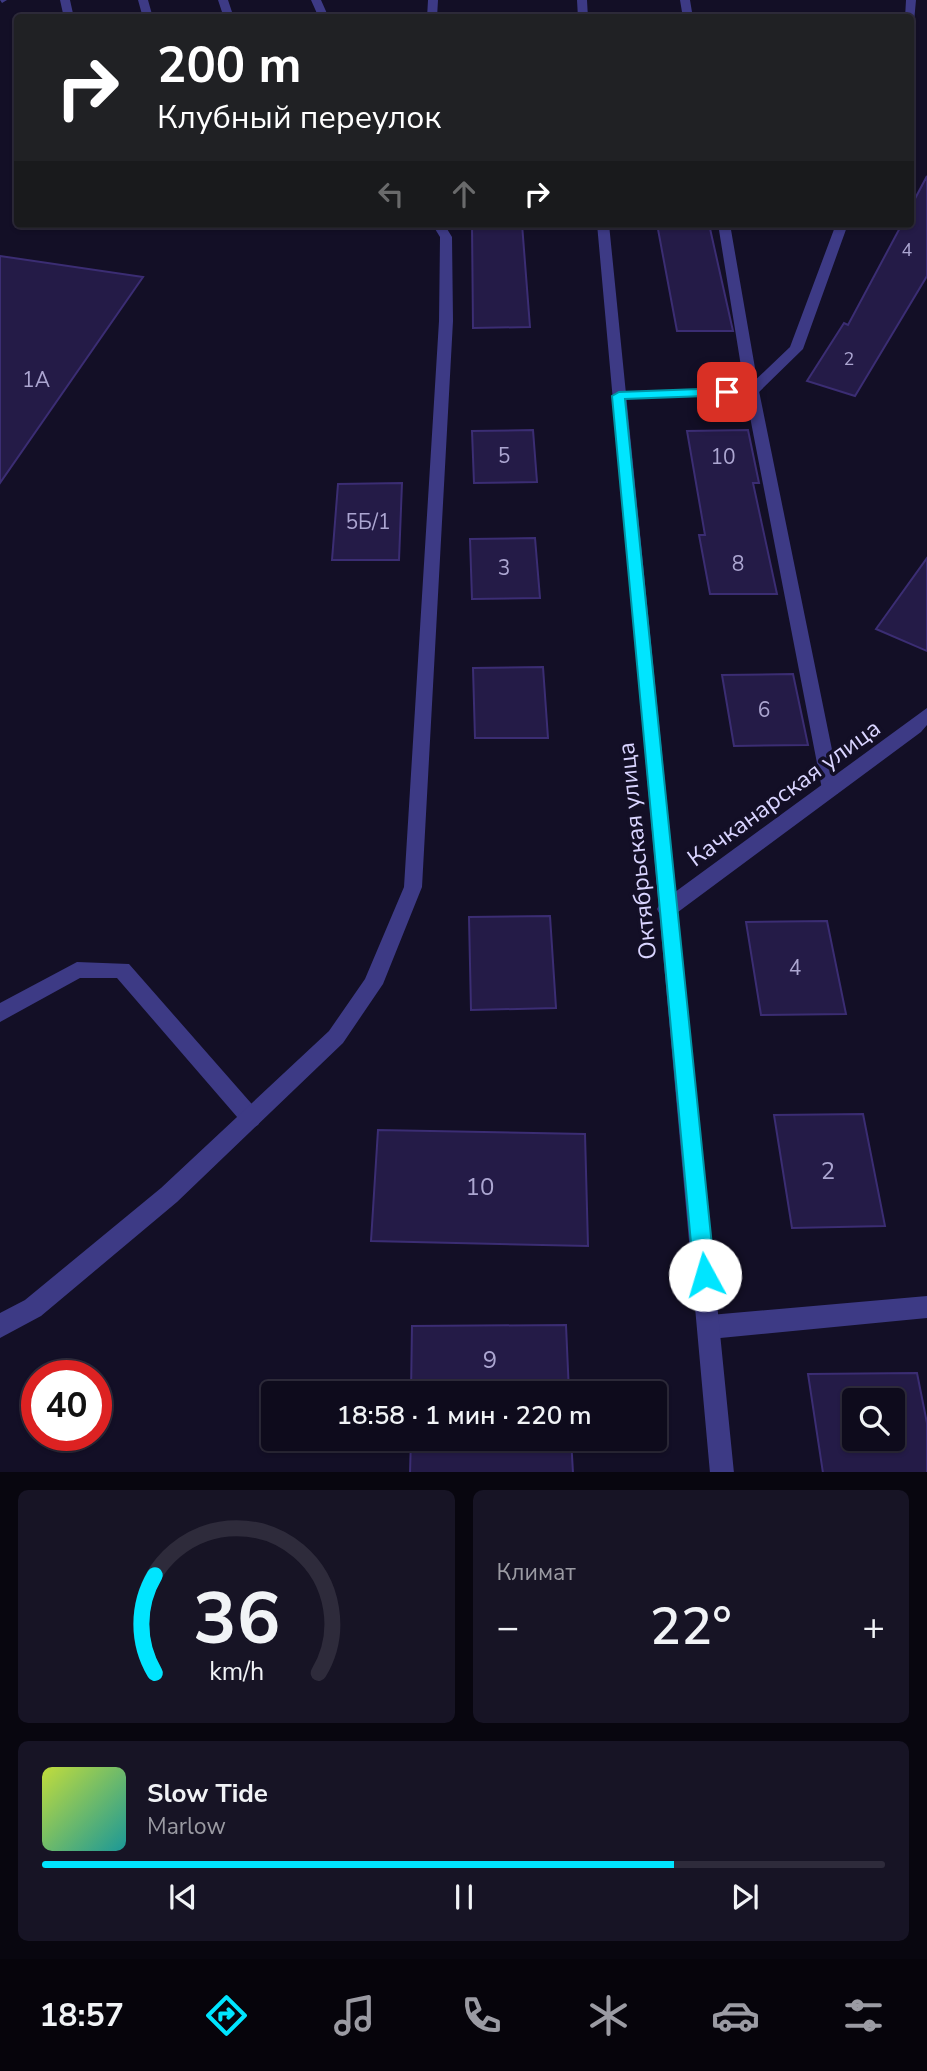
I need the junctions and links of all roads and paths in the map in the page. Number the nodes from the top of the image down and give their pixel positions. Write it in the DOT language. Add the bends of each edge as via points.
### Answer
graph roads {
  1 [pos="440,228"];
  2 [pos="603,228"];
  3 [pos="725,228"];
  4 [pos="841,228"];
  5 [pos="752,391"];
  6 [pos="619,396"];
  7 [pos="927,714"];
  8 [pos="831,789"];
  9 [pos="667,909"];
  10 [pos="0,1013"];
  11 [pos="251,1118"];
  12 [pos="927,1307"];
  13 [pos="0,1326"];
  14 [pos="710,1327"];
  15 [pos="722,1472"];
  1 -- 11 [label="street" via="446,237 446,321 413,887 373,985 343,1027"];
  2 -- 6 [label="street, Октябрьская улица"];
  3 -- 5 [label="street"];
  4 -- 5 [label="street" via="796,349"];
  5 -- 6 [label="street"];
  5 -- 8 [label="street"];
  6 -- 9 [label="street, Октябрьская улица"];
  7 -- 8 [label="street, Качканарская улица"];
  8 -- 9 [label="street, Качканарская улица"];
  9 -- 14 [label="street, Октябрьская улица"];
  10 -- 11 [label="street" via="77,970 122,970"];
  11 -- 13 [label="street" via="148,1213 33,1308"];
  12 -- 14 [label="street"];
  14 -- 15 [label="street, Октябрьская улица"];
}
